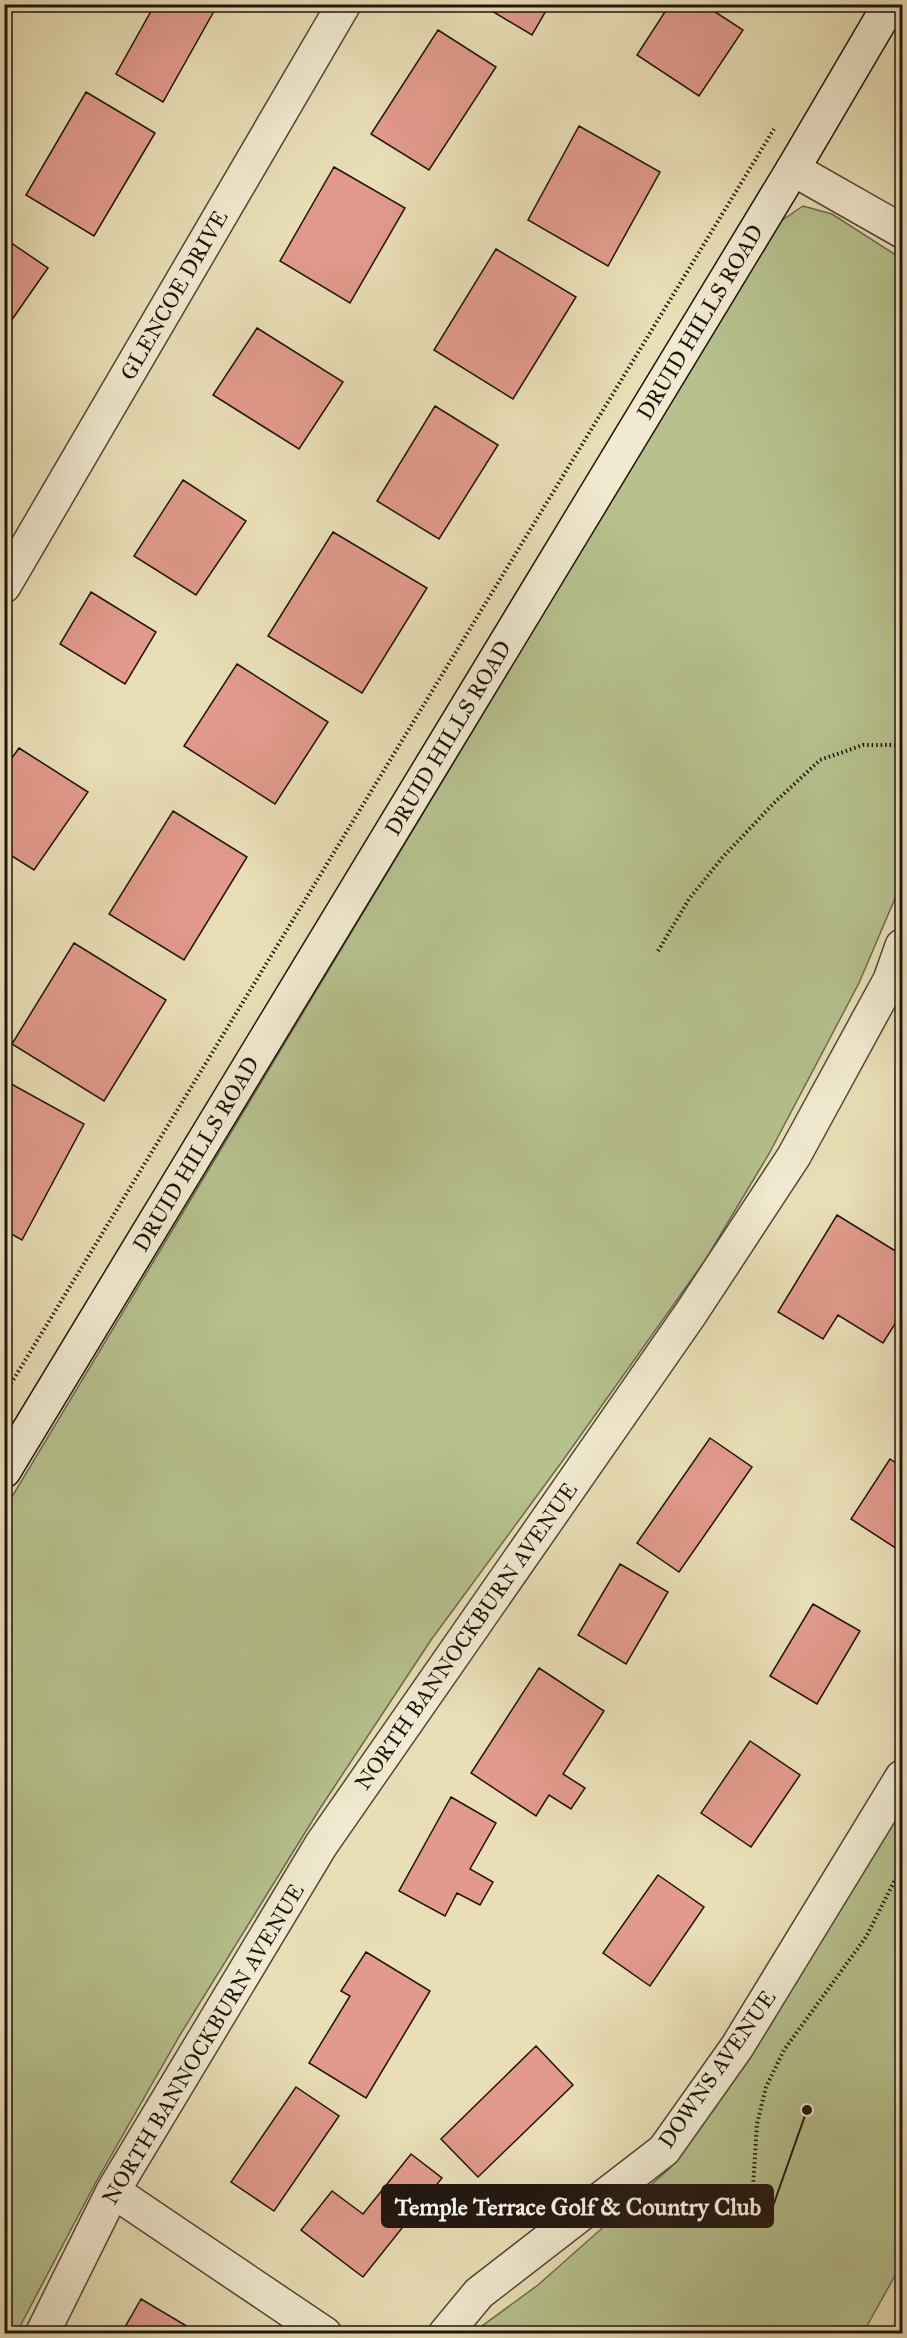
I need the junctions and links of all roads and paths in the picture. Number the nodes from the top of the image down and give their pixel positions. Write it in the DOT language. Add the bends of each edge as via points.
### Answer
graph roads {
  1 [pos="344,4"];
  2 [pos="890,4"];
  3 [pos="775,127"];
  4 [pos="793,169"];
  5 [pos="903,231"];
  6 [pos="4,586"];
  7 [pos="903,745"];
  8 [pos="903,946"];
  9 [pos="658,951"];
  10 [pos="896,988"];
  11 [pos="4,1395"];
  12 [pos="4,1471"];
  13 [pos="903,1777"];
  14 [pos="903,1866"];
  15 [pos="113,2191"];
  16 [pos="752,2204"];
  17 [pos="42,2334"];
  18 [pos="325,2334"];
  19 [pos="445,2334"];
  1 -- 6 [label="street, GLENCOE DRIVE"];
  2 -- 4 [label="street, DRUID HILLS ROAD"];
  3 -- 11 [label="path"];
  4 -- 5 [label="street"];
  4 -- 12 [label="street, DRUID HILLS ROAD"];
  7 -- 9 [label="path" via="863,745 820,760 722,858 688,899"];
  8 -- 10 [label="street, NORTH BANNOCKBURN AVENUE"];
  10 -- 15 [label="street, NORTH BANNOCKBURN AVENUE" via="794,1156 691,1312 321,1845"];
  13 -- 19 [label="street, DOWNS AVENUE" via="737,2047 664,2150 479,2293"];
  14 -- 16 [label="path" via="866,1937 784,2050 766,2087 757,2124"];
  15 -- 17 [label="street, NORTH BANNOCKBURN AVENUE"];
  15 -- 18 [label="street"];
}
